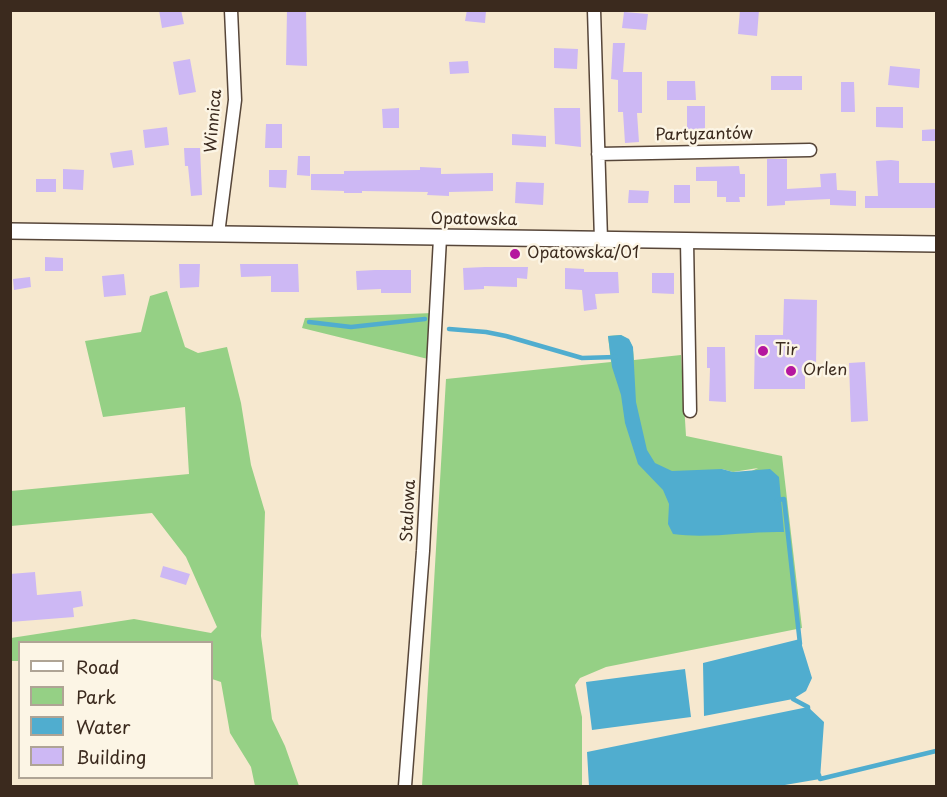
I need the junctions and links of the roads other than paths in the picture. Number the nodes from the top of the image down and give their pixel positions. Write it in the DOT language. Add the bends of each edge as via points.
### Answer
graph roads {
  1 [pos="231,10"];
  2 [pos="594,10"];
  3 [pos="810,150"];
  4 [pos="598,154"];
  5 [pos="10,231"];
  6 [pos="218,234"];
  7 [pos="440,238"];
  8 [pos="601,240"];
  9 [pos="687,241"];
  10 [pos="936,244"];
  11 [pos="690,411"];
  12 [pos="405,786"];
  1 -- 6 [label="street, Winnica" via="235,100"];
  2 -- 4 [label="street"];
  3 -- 4 [label="street, Partyzantów"];
  4 -- 8 [label="street"];
  5 -- 6 [label="street, Opatowska"];
  6 -- 7 [label="street, Opatowska"];
  7 -- 8 [label="street, Opatowska"];
  7 -- 12 [label="street, Stalowa"];
  8 -- 9 [label="street, Opatowska"];
  9 -- 10 [label="street, Opatowska"];
  9 -- 11 [label="street"];
}
